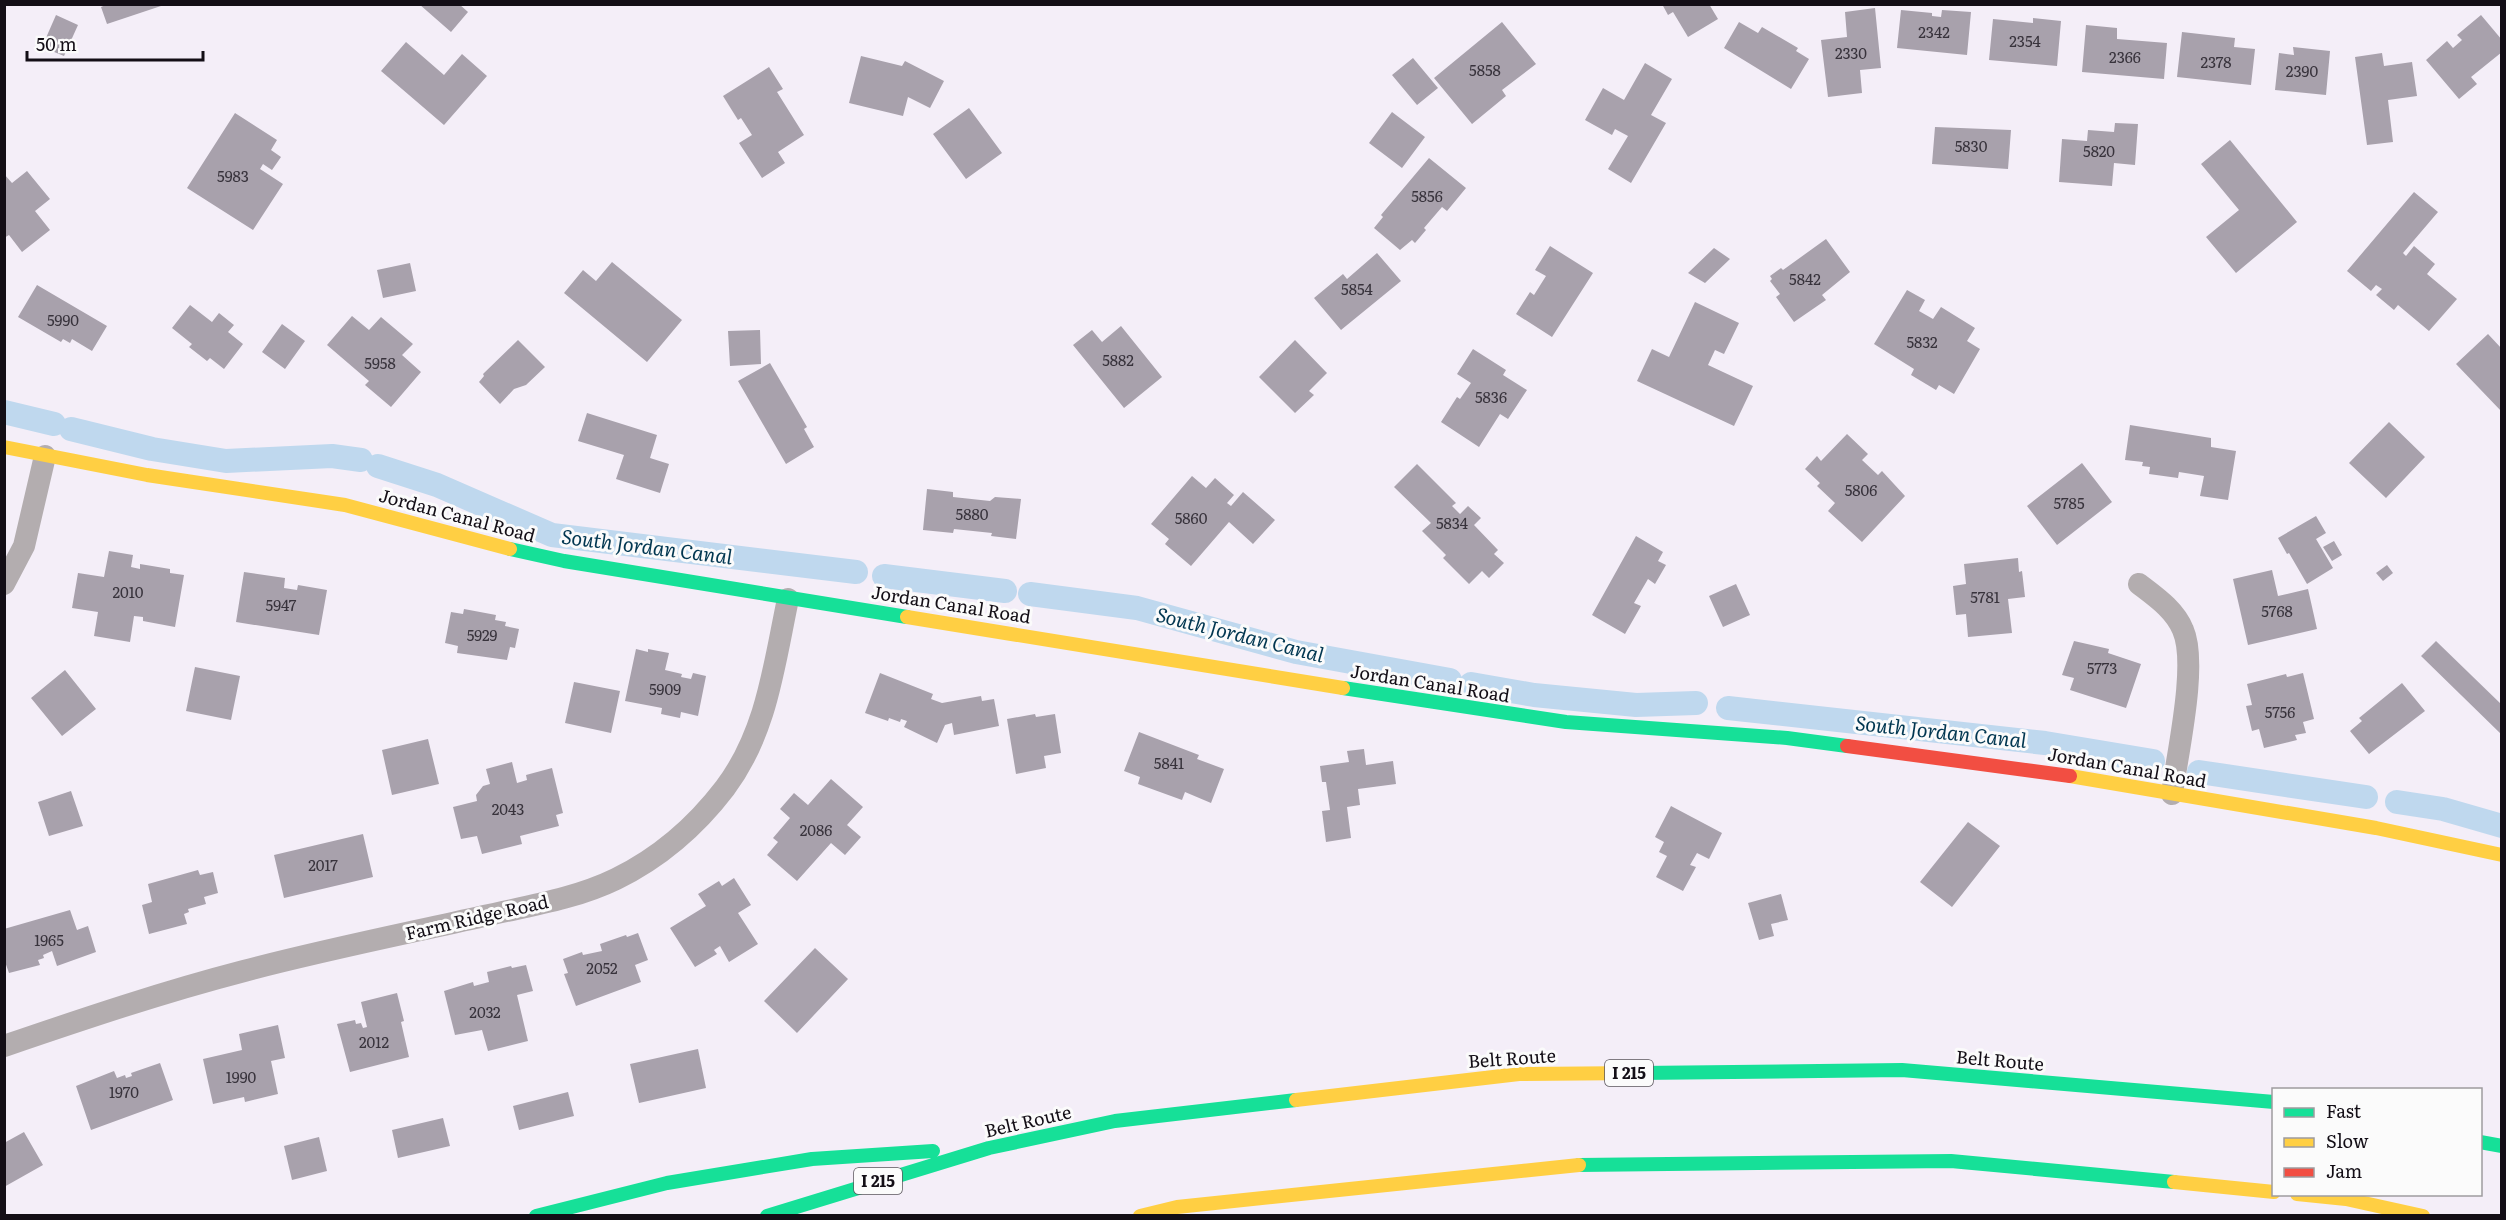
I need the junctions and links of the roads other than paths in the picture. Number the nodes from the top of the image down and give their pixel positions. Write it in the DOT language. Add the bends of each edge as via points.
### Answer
graph roads {
  1 [pos="4,447"];
  2 [pos="45,456"];
  3 [pos="4,584"];
  4 [pos="2139,584"];
  5 [pos="788,599"];
  6 [pos="2172,794"];
  7 [pos="2502,855"];
  8 [pos="4,1046"];
  9 [pos="2272,1102"];
  10 [pos="2482,1142"];
  11 [pos="2502,1146"];
  12 [pos="989,1148"];
  13 [pos="2272,1192"];
  14 [pos="2317,1196"];
  15 [pos="536,1215"];
  16 [pos="767,1215"];
  17 [pos="1140,1215"];
  18 [pos="2423,1215"];
  1 -- 2 [label="main road, Jordan Canal Road"];
  2 -- 3 [label="street" via="24,546"];
  2 -- 5 [label="main road, Jordan Canal Road" via="345,505 524,553"];
  4 -- 6 [label="street" via="2174,615 2188,648 2189,673"];
  5 -- 6 [label="main road, Jordan Canal Road" via="1511,716 1821,741"];
  5 -- 8 [label="street, Farm Ridge Road" via="769,697 743,760 725,788 678,839 616,879 557,899 244,971"];
  6 -- 7 [label="main road, Jordan Canal Road" via="2376,828"];
  9 -- 12 [label="main road, Belt Route / I 215" via="1902,1070 1519,1074 1115,1121"];
  10 -- 11 [label="main road"];
  12 -- 15 [label="main road" via="812,1159 667,1183"];
  12 -- 16 [label="main road, Belt Route / I 215"];
  13 -- 17 [label="main road" via="1951,1161 1575,1165 1177,1207"];
  14 -- 18 [label="main road"];
}
